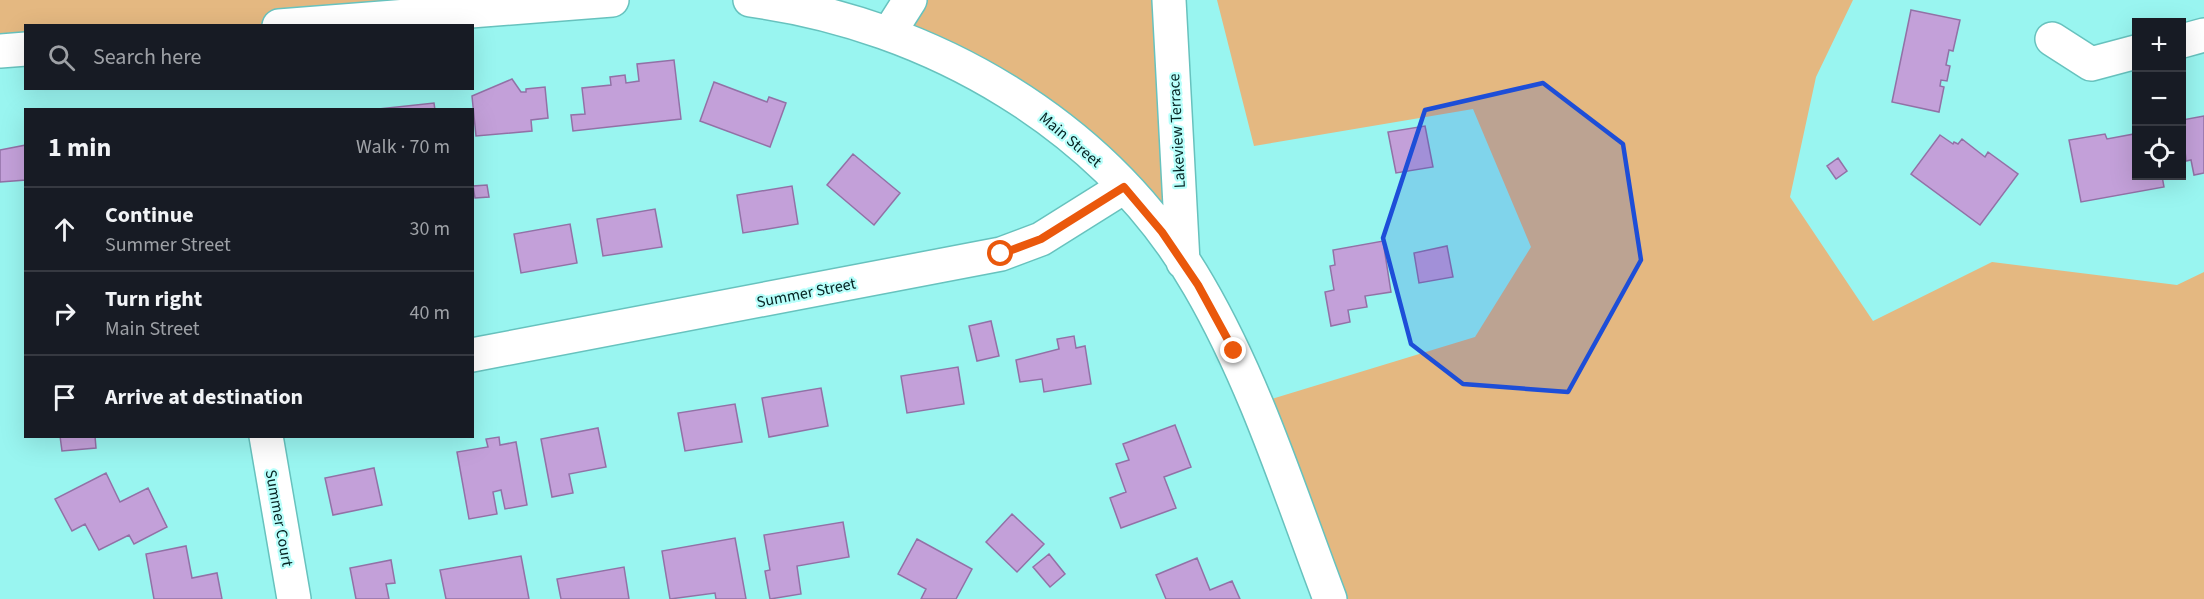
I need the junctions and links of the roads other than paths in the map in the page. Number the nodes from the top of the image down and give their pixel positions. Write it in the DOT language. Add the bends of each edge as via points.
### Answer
graph roads {
  1 [pos="612,0"];
  2 [pos="750,0"];
  3 [pos="910,0"];
  4 [pos="1169,0"];
  5 [pos="305,24"];
  6 [pos="889,33"];
  7 [pos="2204,35"];
  8 [pos="2052,39"];
  9 [pos="2186,40"];
  10 [pos="24,49"];
  11 [pos="0,51"];
  12 [pos="2132,53"];
  13 [pos="1124,187"];
  14 [pos="1183,262"];
  15 [pos="474,355"];
  16 [pos="266,438"];
  17 [pos="294,599"];
  18 [pos="1330,599"];
  1 -- 5 [label="street"];
  2 -- 6 [label="street, Main Street" via="792,6"];
  3 -- 6 [label="street"];
  4 -- 14 [label="street, Lakeview Terrace"];
  6 -- 13 [label="street, Main Street" via="933,50 999,85 1042,114"];
  7 -- 9 [label="street"];
  8 -- 12 [label="street" via="2091,64"];
  10 -- 11 [label="street"];
  13 -- 14 [label="street, Main Street"];
  13 -- 15 [label="street, Summer Street" via="1041,239 1001,254"];
  14 -- 18 [label="street, Main Street" via="1234,351"];
  16 -- 17 [label="street, Summer Court"];
}
